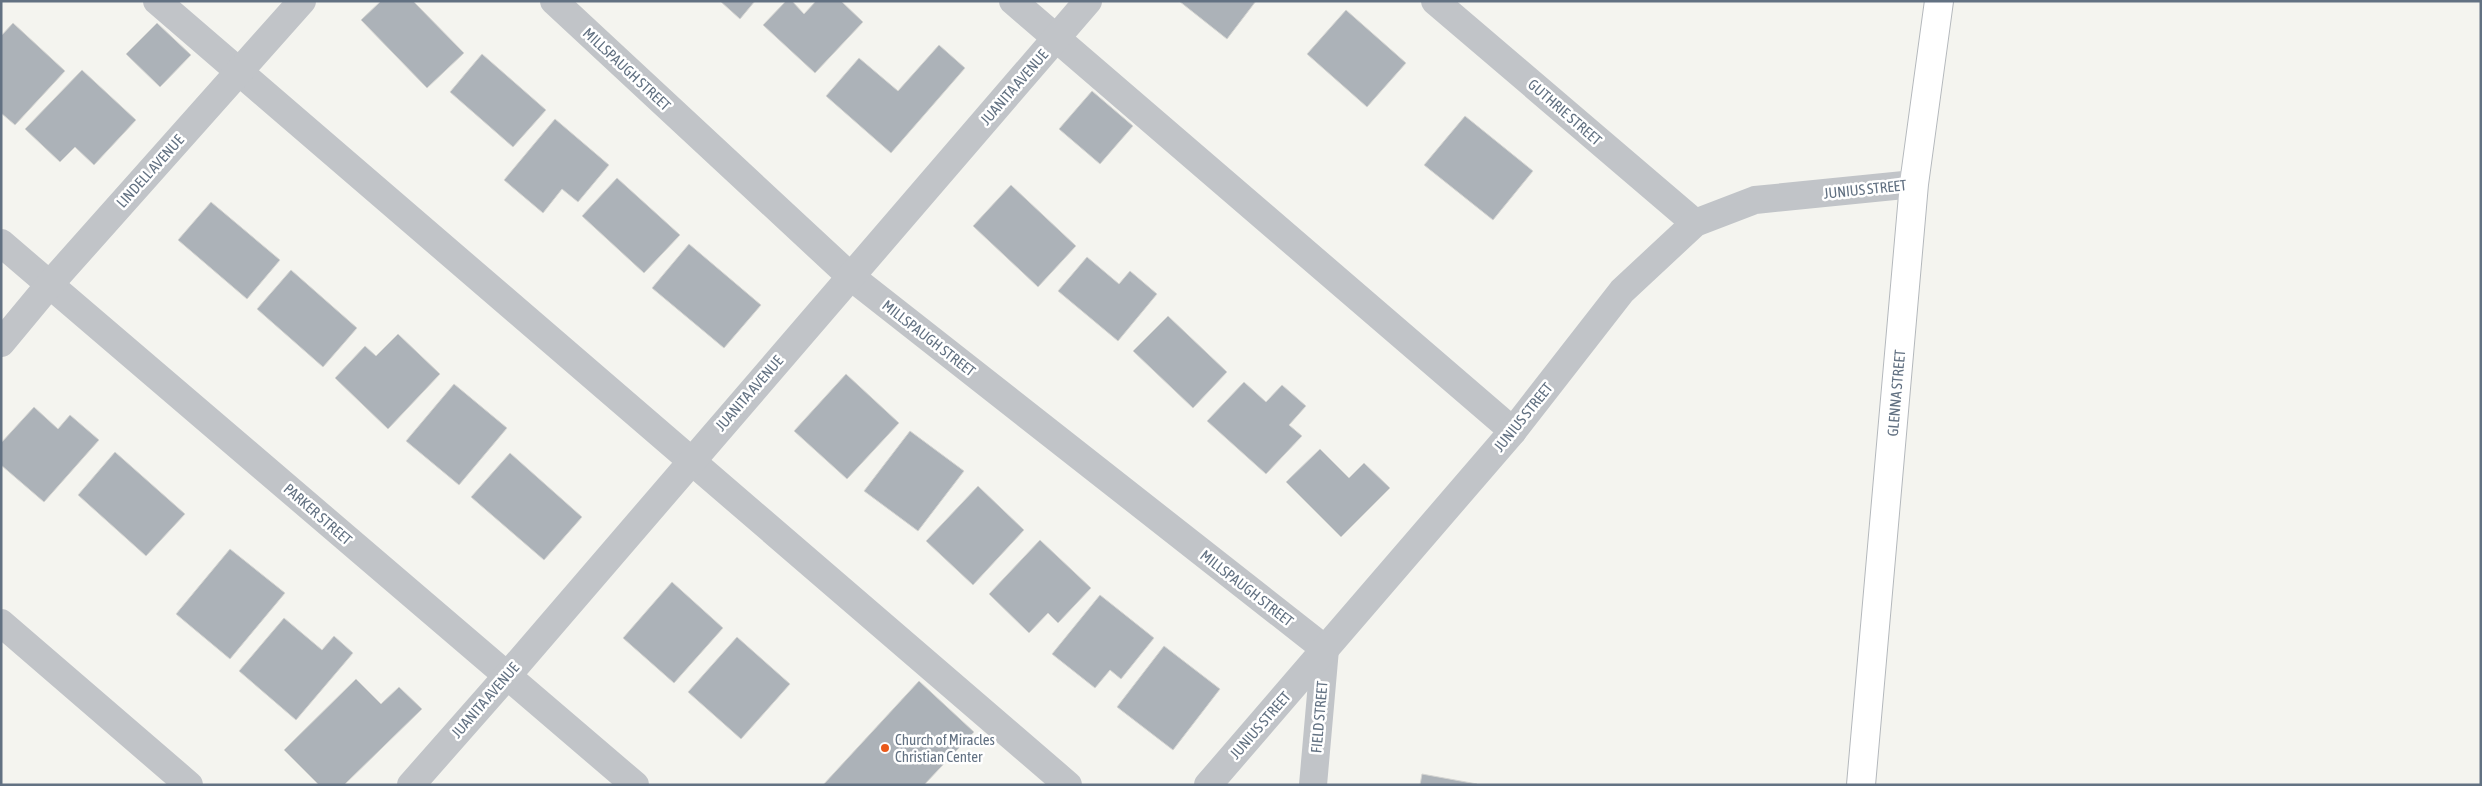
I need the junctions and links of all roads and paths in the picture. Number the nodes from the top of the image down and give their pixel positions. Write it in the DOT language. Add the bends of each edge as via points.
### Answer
graph roads {
  1 [pos="156,1"];
  2 [pos="302,1"];
  3 [pos="554,1"];
  4 [pos="1013,1"];
  5 [pos="1088,1"];
  6 [pos="1436,1"];
  7 [pos="1939,1"];
  8 [pos="1056,38"];
  9 [pos="239,72"];
  10 [pos="1914,184"];
  11 [pos="1695,223"];
  12 [pos="1,243"];
  13 [pos="850,276"];
  14 [pos="50,284"];
  15 [pos="1,342"];
  16 [pos="1513,432"];
  17 [pos="692,460"];
  18 [pos="1,623"];
  19 [pos="1325,649"];
  20 [pos="507,676"];
  21 [pos="189,785"];
  22 [pos="411,785"];
  23 [pos="635,785"];
  24 [pos="1068,785"];
  25 [pos="1208,785"];
  26 [pos="1313,785"];
  27 [pos="1861,785"];
  1 -- 9 [label="street"];
  2 -- 9 [label="street, LINDELL AVENUE"];
  3 -- 13 [label="street, MILLSPAUGH STREET"];
  4 -- 8 [label="street"];
  5 -- 8 [label="street, JUANITA AVENUE"];
  6 -- 11 [label="street, GUTHRIE STREET"];
  7 -- 10 [label="main road, GLENNA STREET"];
  8 -- 13 [label="street, JUANITA AVENUE"];
  8 -- 16 [label="street"];
  9 -- 14 [label="street, LINDELL AVENUE"];
  9 -- 17 [label="street"];
  10 -- 11 [label="street, JUNIUS STREET" via="1755,200"];
  10 -- 27 [label="main road, GLENNA STREET"];
  11 -- 16 [label="street, JUNIUS STREET" via="1622,291"];
  12 -- 14 [label="street, PARKER STREET"];
  13 -- 17 [label="street, JUANITA AVENUE"];
  13 -- 19 [label="street, MILLSPAUGH STREET"];
  14 -- 15 [label="street, LINDELL AVENUE"];
  14 -- 20 [label="street, PARKER STREET"];
  16 -- 19 [label="street, JUNIUS STREET"];
  17 -- 20 [label="street, JUANITA AVENUE"];
  17 -- 24 [label="street"];
  18 -- 21 [label="street"];
  19 -- 25 [label="street, JUNIUS STREET"];
  19 -- 26 [label="street, FIELD STREET"];
  20 -- 22 [label="street, JUANITA AVENUE"];
  20 -- 23 [label="street, PARKER STREET"];
}
